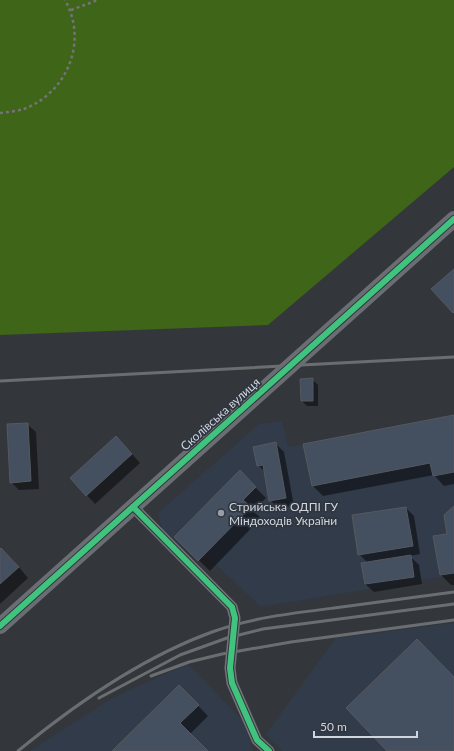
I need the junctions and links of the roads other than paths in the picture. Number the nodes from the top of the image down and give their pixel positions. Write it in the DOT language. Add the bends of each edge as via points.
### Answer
graph roads {
  1 [pos="454,219"];
  2 [pos="133,507"];
  3 [pos="0,626"];
  4 [pos="269,751"];
  1 -- 2 [label="street, Сколівська вулиця"];
  2 -- 3 [label="street, Сколівська вулиця"];
  2 -- 4 [label="street" via="232,607 235,618 230,668 232,683 258,740"];
}
